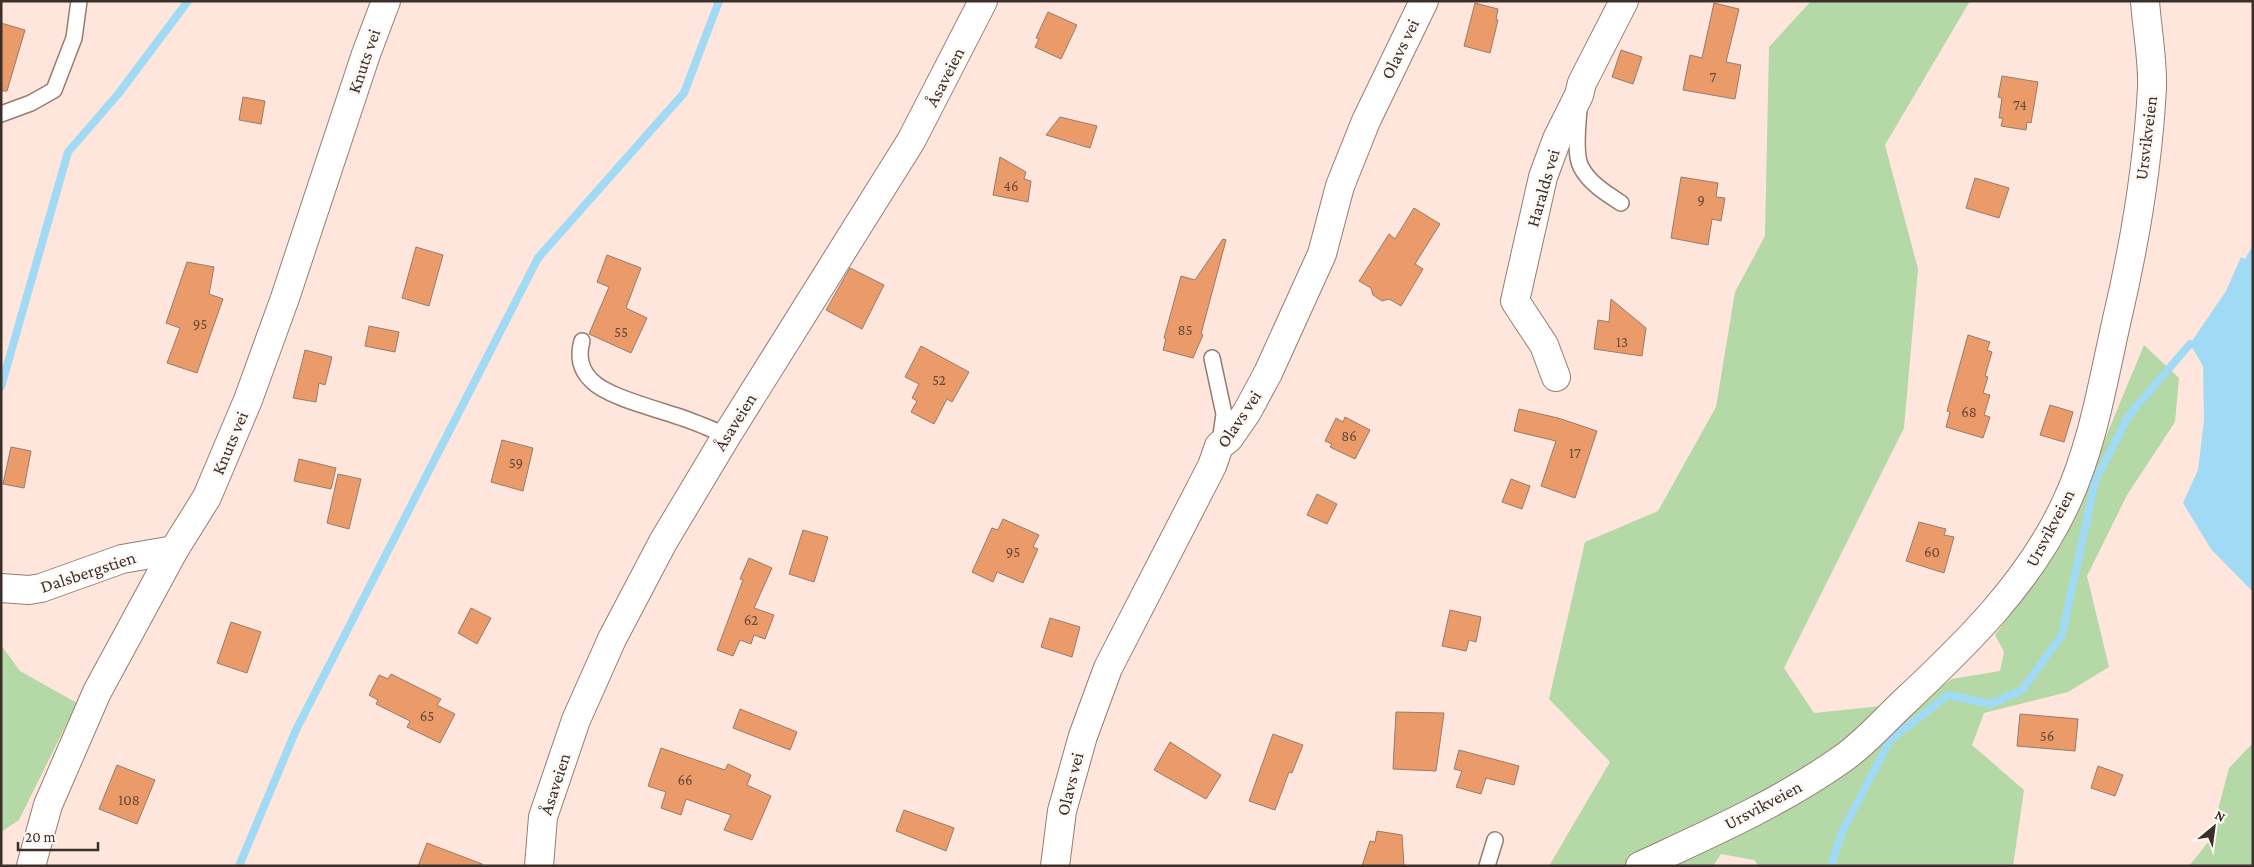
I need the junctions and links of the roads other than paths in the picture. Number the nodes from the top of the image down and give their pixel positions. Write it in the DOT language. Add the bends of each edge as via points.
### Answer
graph roads {
  1 [pos="79,1"];
  2 [pos="386,1"];
  3 [pos="983,1"];
  4 [pos="1424,1"];
  5 [pos="1624,1"];
  6 [pos="2145,1"];
  7 [pos="1579,95"];
  8 [pos="1,114"];
  9 [pos="1621,203"];
  10 [pos="582,341"];
  11 [pos="1212,358"];
  12 [pos="1556,378"];
  13 [pos="727,435"];
  14 [pos="1219,446"];
  15 [pos="174,550"];
  16 [pos="1,588"];
  17 [pos="1495,840"];
  18 [pos="1678,857"];
  19 [pos="31,866"];
  20 [pos="539,866"];
  21 [pos="1055,866"];
  22 [pos="1487,866"];
  23 [pos="1640,866"];
  1 -- 8 [label="lane" via="74,38 54,90"];
  2 -- 15 [label="street, Knuts vei" via="248,400 208,497"];
  3 -- 13 [label="street, Åsaveien" via="911,141"];
  4 -- 14 [label="street, Olavs vei" via="1366,121 1340,186 1322,254 1268,373 1247,412 1229,438"];
  5 -- 7 [label="street, Haralds vei"];
  6 -- 18 [label="street, Ursvikveien" via="2152,85 2147,146 2127,277 2087,447 2067,502 2044,545 2003,603 1843,758"];
  7 -- 9 [label="lane" via="1577,139 1581,166 1600,189"];
  7 -- 12 [label="street, Haralds vei" via="1543,177 1515,302 1544,345"];
  10 -- 13 [label="lane" via="580,360 597,386"];
  11 -- 14 [label="lane" via="1224,414"];
  13 -- 20 [label="street, Åsaveien" via="662,542 612,639 576,720 543,817"];
  14 -- 21 [label="street, Olavs vei" via="1212,466 1108,668 1083,736 1062,811"];
  15 -- 16 [label="street, Dalsbergstien" via="122,559 41,588"];
  15 -- 19 [label="street, Knuts vei" via="97,692 48,805"];
  17 -- 22 [label="lane"];
  18 -- 23 [label="street, Ursvikveien"];
}
